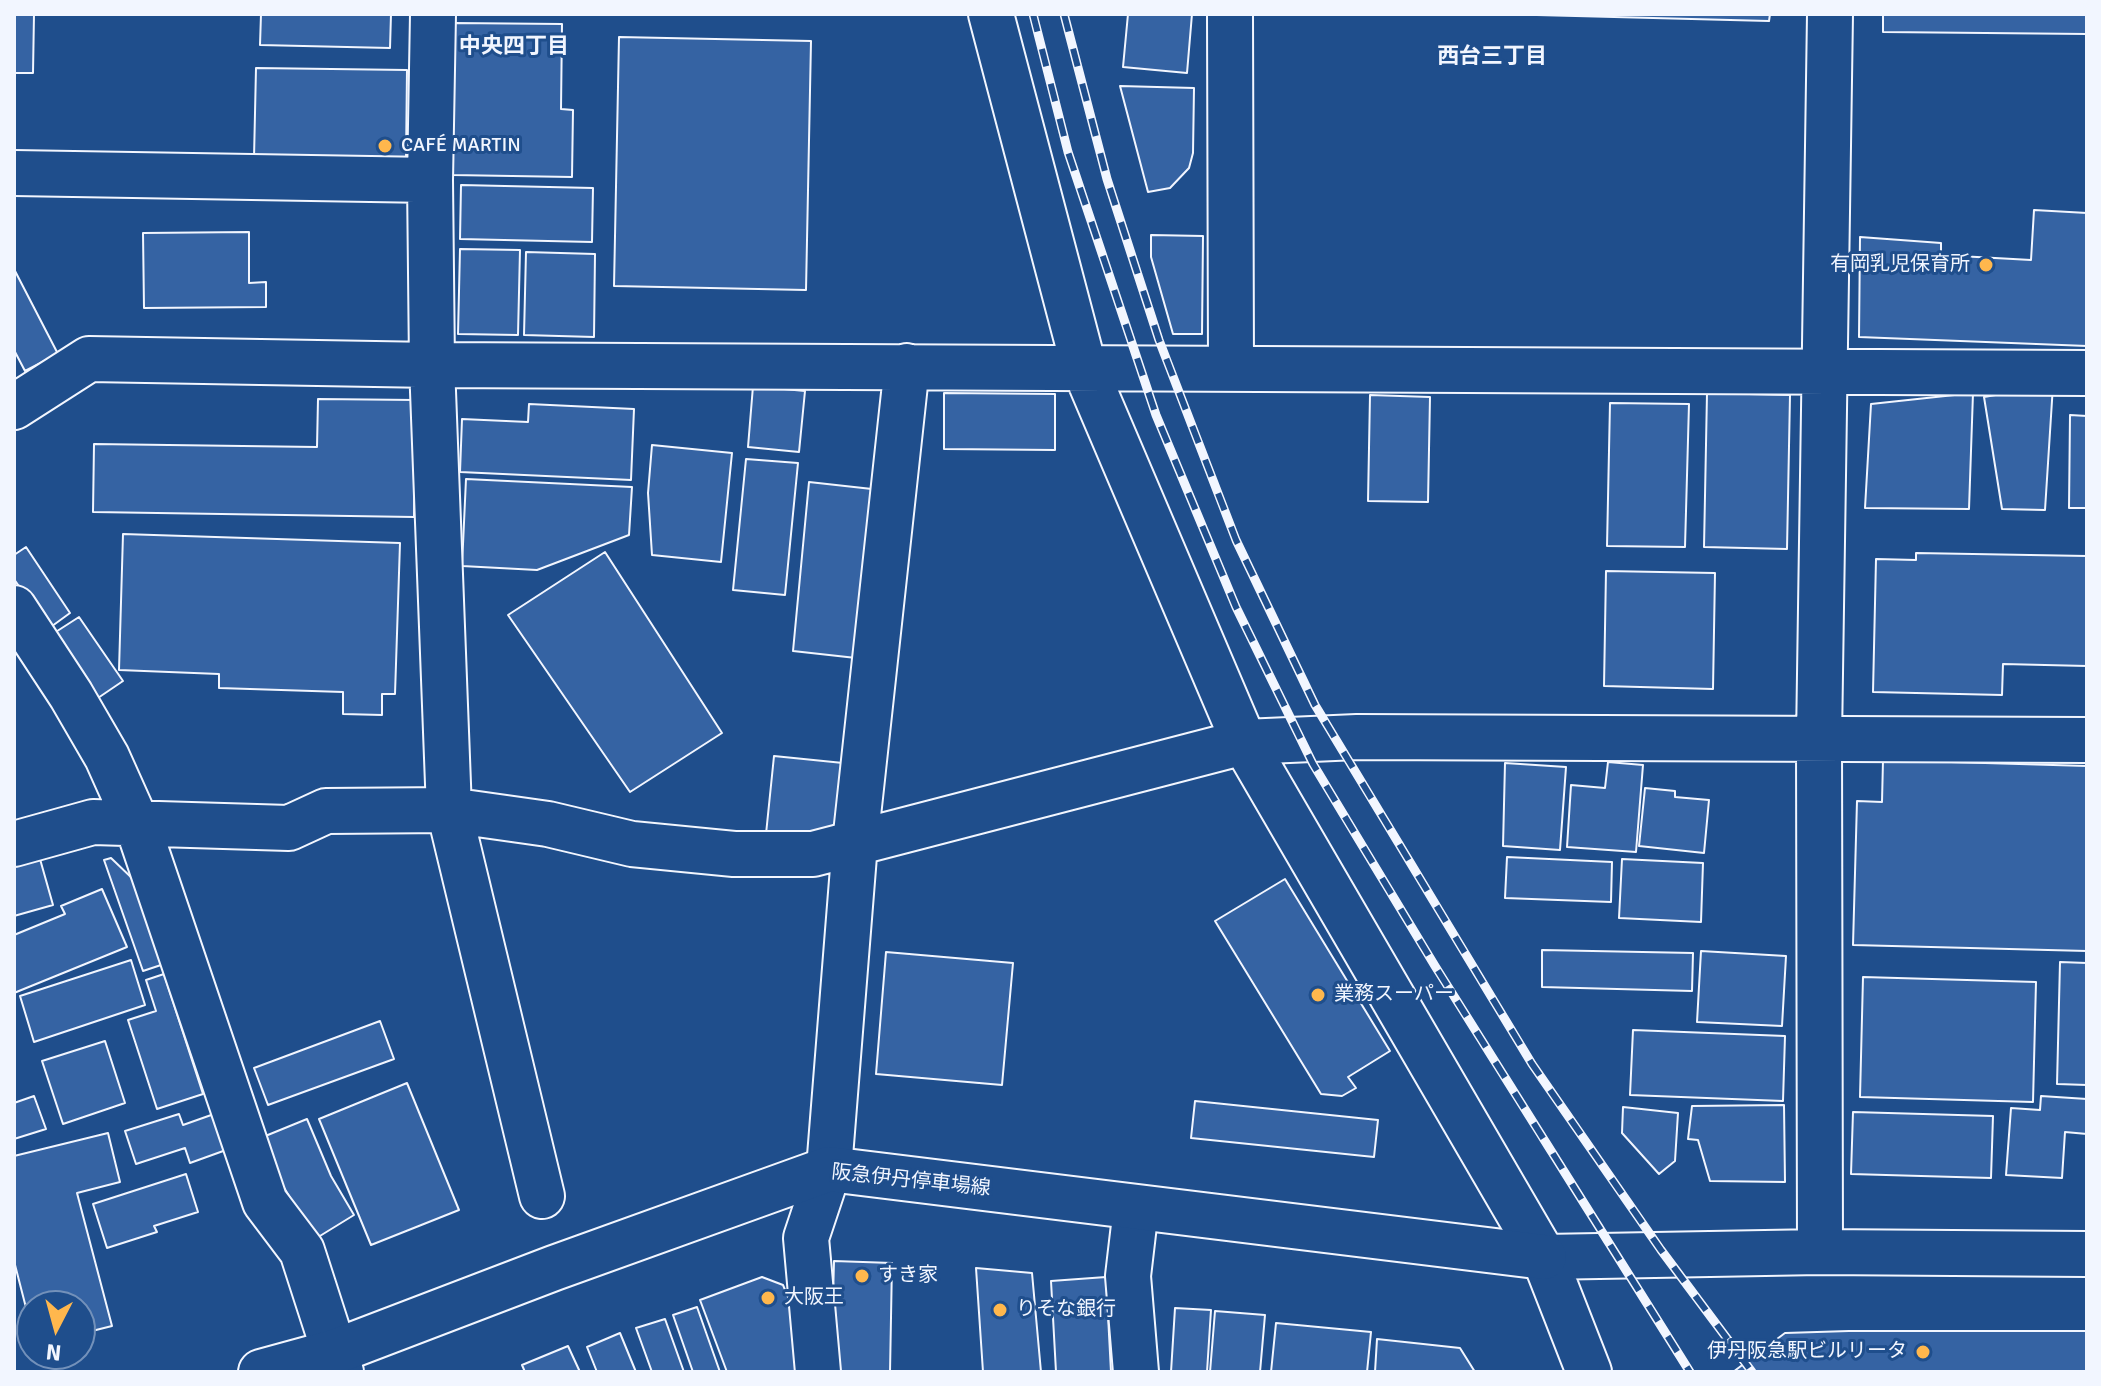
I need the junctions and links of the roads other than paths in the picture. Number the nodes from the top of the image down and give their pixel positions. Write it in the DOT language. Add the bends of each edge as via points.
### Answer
graph roads {
  1 [pos="433,14"];
  2 [pos="991,14"];
  3 [pos="1230,14"];
  4 [pos="1830,14"];
  5 [pos="14,173"];
  6 [pos="430,180"];
  7 [pos="432,365"];
  8 [pos="907,366"];
  9 [pos="1084,367"];
  10 [pos="1231,368"];
  11 [pos="1826,371"];
  12 [pos="2087,373"];
  13 [pos="17,399"];
  14 [pos="14,608"];
  15 [pos="1819,739"];
  16 [pos="2087,740"];
  17 [pos="1244,742"];
  18 [pos="449,810"];
  19 [pos="137,824"];
  20 [pos="855,843"];
  21 [pos="14,844"];
  22 [pos="829,1169"];
  23 [pos="542,1196"];
  24 [pos="1136,1208"];
  25 [pos="1820,1252"];
  26 [pos="2087,1254"];
  27 [pos="1544,1257"];
  28 [pos="338,1362"];
  29 [pos="261,1372"];
  30 [pos="818,1372"];
  31 [pos="1136,1372"];
  32 [pos="1589,1372"];
  1 -- 6 [label="street"];
  2 -- 9 [label="street"];
  3 -- 10 [label="street"];
  4 -- 11 [label="street"];
  5 -- 6 [label="street"];
  6 -- 7 [label="street"];
  7 -- 8 [label="street"];
  7 -- 13 [label="street" via="89,359"];
  7 -- 18 [label="street"];
  8 -- 9 [label="street"];
  8 -- 20 [label="street"];
  9 -- 10 [label="street"];
  9 -- 17 [label="street"];
  10 -- 11 [label="street"];
  11 -- 12 [label="street"];
  11 -- 15 [label="street"];
  14 -- 19 [label="street" via="107,757"];
  15 -- 16 [label="street"];
  15 -- 17 [label="street" via="1357,737"];
  15 -- 25 [label="street"];
  17 -- 20 [label="street"];
  17 -- 27 [label="street"];
  18 -- 19 [label="street" via="326,811 289,828"];
  18 -- 20 [label="street" via="548,824 632,844 734,854 813,854"];
  18 -- 23 [label="street"];
  19 -- 21 [label="street" via="93,822"];
  19 -- 28 [label="street" via="265,1202 302,1251"];
  20 -- 22 [label="street"];
  22 -- 24 [label="street, 阪急伊丹停車場線"];
  22 -- 28 [label="street, 阪急伊丹停車場線" via="554,1268"];
  22 -- 30 [label="street" via="806,1238"];
  24 -- 27 [label="street, 阪急伊丹停車場線"];
  24 -- 31 [label="street" via="1128,1276"];
  25 -- 26 [label="street, 阪急伊丹停車場線"];
  25 -- 27 [label="street, 阪急伊丹停車場線"];
  27 -- 32 [label="street"];
  28 -- 29 [label="street, 阪急伊丹停車場線"];
}
